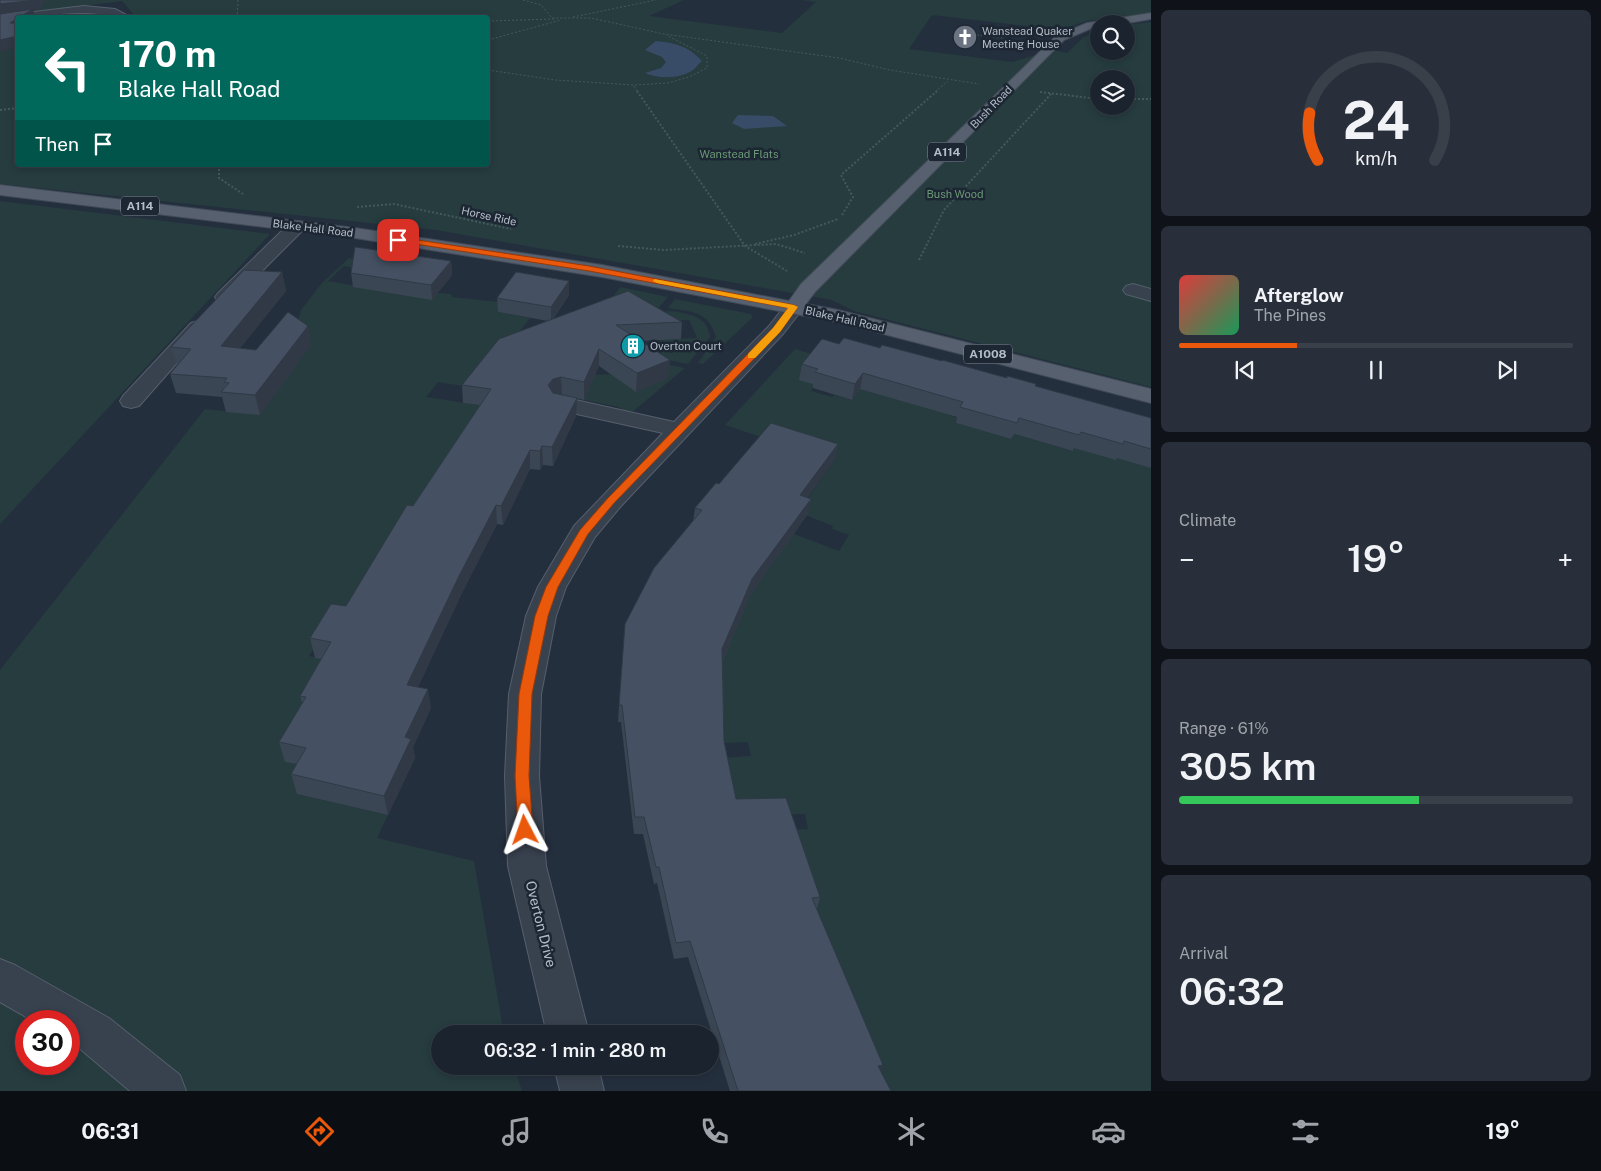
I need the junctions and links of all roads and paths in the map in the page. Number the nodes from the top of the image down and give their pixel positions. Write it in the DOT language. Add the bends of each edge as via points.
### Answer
graph roads {
  1 [pos="238,0"];
  2 [pos="523,0"];
  3 [pos="656,0"];
  4 [pos="37,15"];
  5 [pos="121,15"];
  6 [pos="237,15"];
  7 [pos="1151,16"];
  8 [pos="15,17"];
  9 [pos="0,19"];
  10 [pos="564,19"];
  11 [pos="490,21"];
  12 [pos="664,34"];
  13 [pos="977,35"];
  14 [pos="490,39"];
  15 [pos="1012,39"];
  16 [pos="490,70"];
  17 [pos="948,80"];
  18 [pos="634,85"];
  19 [pos="985,85"];
  20 [pos="1034,91"];
  21 [pos="1050,94"];
  22 [pos="1090,98"];
  23 [pos="1135,99"];
  24 [pos="1151,99"];
  25 [pos="15,108"];
  26 [pos="0,110"];
  27 [pos="219,167"];
  28 [pos="0,190"];
  29 [pos="250,198"];
  30 [pos="348,207"];
  31 [pos="297,226"];
  32 [pos="510,229"];
  33 [pos="776,244"];
  34 [pos="616,246"];
  35 [pos="745,246"];
  36 [pos="919,260"];
  37 [pos="808,288"];
  38 [pos="794,307"];
  39 [pos="1151,396"];
  40 [pos="131,401"];
  41 [pos="562,404"];
  42 [pos="679,430"];
  43 [pos="0,979"];
  44 [pos="566,1025"];
  45 [pos="578,1075"];
  46 [pos="164,1091"];
  47 [pos="582,1091"];
  1 -- 6 [label="path"];
  2 -- 10 [label="path" via="540,5 552,18"];
  3 -- 10 [label="path"];
  4 -- 5 [label="street" via="93,9"];
  7 -- 37 [label="main road, Bush Road / A114" via="1087,26 1060,38"];
  8 -- 9 [label="street"];
  10 -- 11 [label="path"];
  10 -- 12 [label="path" via="591,18"];
  10 -- 14 [label="path"];
  12 -- 17 [label="path" via="838,58"];
  12 -- 18 [label="path" via="702,52 707,56 707,68 668,83"];
  13 -- 15 [label="path"];
  16 -- 18 [label="path" via="555,80"];
  17 -- 19 [label="path"];
  17 -- 35 [label="path" via="841,175 853,198 838,219 794,235"];
  18 -- 35 [label="path"];
  20 -- 21 [label="path"];
  21 -- 22 [label="path"];
  21 -- 36 [label="path" via="944,210"];
  23 -- 24 [label="path"];
  25 -- 26 [label="path"];
  27 -- 29 [label="path" via="219,178"];
  28 -- 31 [label="main road, Blake Hall Road / A114"];
  30 -- 32 [label="path, Horse Ride" via="394,204"];
  31 -- 38 [label="main road, Blake Hall Road / A114" via="589,268"];
  31 -- 40 [label="street" via="261,259"];
  33 -- 35 [label="path"];
  34 -- 35 [label="path" via="664,250"];
  35 -- 37 [label="path" via="796,276"];
  37 -- 38 [label="main road, Bush Road / A114"];
  38 -- 39 [label="main road, Blake Hall Road / A1008"];
  38 -- 42 [label="street, Overton Drive" via="776,330"];
  41 -- 42 [label="street"];
  42 -- 44 [label="street, Overton Drive" via="584,532 552,587 541,616 525,694 522,776 527,866"];
  43 -- 46 [label="street" via="94,1033"];
  45 -- 47 [label="street"];
}
